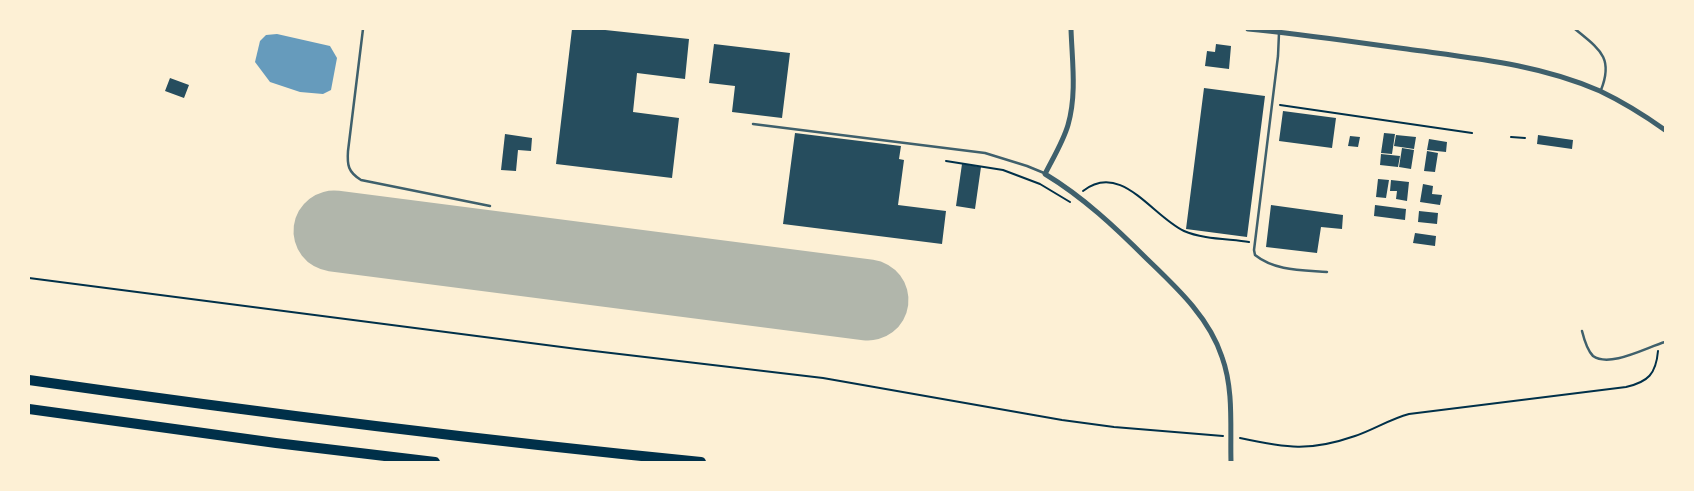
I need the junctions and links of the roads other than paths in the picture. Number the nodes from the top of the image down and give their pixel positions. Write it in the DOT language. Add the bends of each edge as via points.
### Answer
graph roads {
  1 [pos="363,29"];
  2 [pos="1070,29"];
  3 [pos="1248,29"];
  4 [pos="1575,29"];
  5 [pos="1279,32"];
  6 [pos="1600,91"];
  7 [pos="753,124"];
  8 [pos="1665,130"];
  9 [pos="1045,174"];
  10 [pos="490,206"];
  11 [pos="1327,272"];
  12 [pos="1582,331"];
  13 [pos="1665,342"];
  14 [pos="29,380"];
  15 [pos="29,409"];
  16 [pos="435,462"];
  17 [pos="702,462"];
  18 [pos="1231,462"];
  1 -- 10 [label="lane" via="347,162 353,175 361,180"];
  2 -- 9 [label="street" via="1072,110 1061,143"];
  3 -- 5 [label="street"];
  4 -- 6 [label="lane" via="1605,59 1606,77"];
  5 -- 6 [label="street" via="1498,62 1554,75"];
  5 -- 11 [label="lane" via="1255,255 1286,268"];
  6 -- 8 [label="street" via="1636,109"];
  7 -- 9 [label="lane" via="985,153"];
  9 -- 18 [label="street" via="1078,196 1119,231 1192,306 1206,325 1227,374"];
  12 -- 13 [label="lane" via="1592,355 1602,360 1620,358"];
  14 -- 17 [label="highway" via="290,416"];
  15 -- 16 [label="highway"];
}
